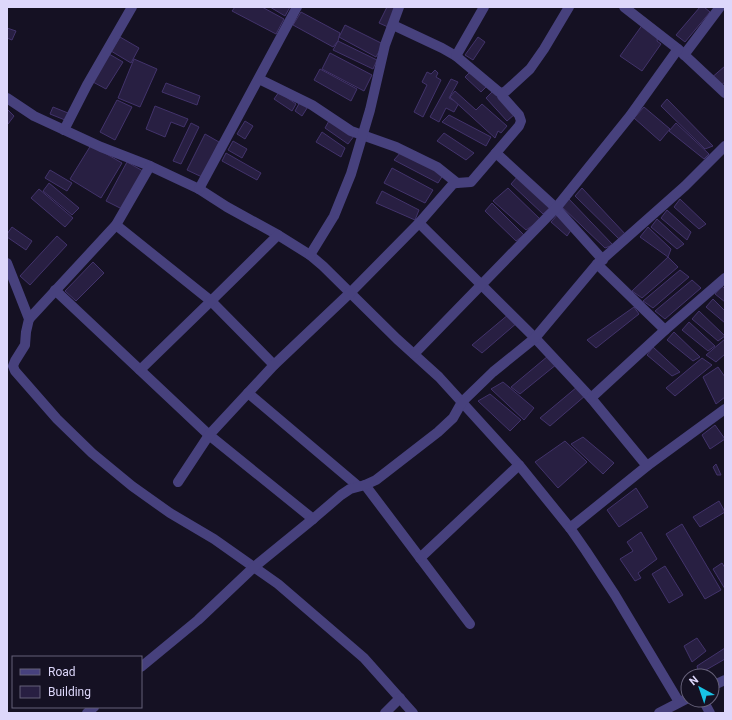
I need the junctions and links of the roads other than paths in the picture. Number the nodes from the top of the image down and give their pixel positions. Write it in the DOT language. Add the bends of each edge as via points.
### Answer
graph roads {
  1 [pos="132,7"];
  2 [pos="297,7"];
  3 [pos="399,7"];
  4 [pos="484,7"];
  5 [pos="569,7"];
  6 [pos="624,7"];
  7 [pos="720,7"];
  8 [pos="393,25"];
  9 [pos="681,52"];
  10 [pos="456,56"];
  11 [pos="259,79"];
  12 [pos="502,93"];
  13 [pos="725,93"];
  14 [pos="7,98"];
  15 [pos="64,130"];
  16 [pos="363,136"];
  17 [pos="725,146"];
  18 [pos="496,153"];
  19 [pos="150,166"];
  20 [pos="457,183"];
  21 [pos="199,189"];
  22 [pos="556,208"];
  23 [pos="419,223"];
  24 [pos="116,225"];
  25 [pos="278,235"];
  26 [pos="310,255"];
  27 [pos="600,262"];
  28 [pos="7,263"];
  29 [pos="725,278"];
  30 [pos="482,284"];
  31 [pos="55,290"];
  32 [pos="351,292"];
  33 [pos="212,301"];
  34 [pos="29,319"];
  35 [pos="665,330"];
  36 [pos="535,338"];
  37 [pos="414,354"];
  38 [pos="274,365"];
  39 [pos="14,366"];
  40 [pos="140,370"];
  41 [pos="7,377"];
  42 [pos="248,393"];
  43 [pos="591,398"];
  44 [pos="462,402"];
  45 [pos="725,409"];
  46 [pos="209,435"];
  47 [pos="519,465"];
  48 [pos="647,466"];
  49 [pos="178,482"];
  50 [pos="361,486"];
  51 [pos="313,519"];
  52 [pos="570,528"];
  53 [pos="420,558"];
  54 [pos="254,567"];
  55 [pos="470,624"];
  56 [pos="142,666"];
  57 [pos="680,694"];
  58 [pos="400,698"];
  59 [pos="680,702"];
  60 [pos="385,713"];
  61 [pos="413,713"];
  62 [pos="659,713"];
  1 -- 15 [label="street"];
  2 -- 11 [label="street"];
  3 -- 8 [label="street"];
  4 -- 10 [label="street"];
  5 -- 12 [label="street" via="530,68"];
  6 -- 9 [label="street"];
  7 -- 9 [label="street"];
  8 -- 10 [label="street"];
  8 -- 16 [label="street" via="385,45"];
  9 -- 13 [label="street"];
  9 -- 22 [label="street"];
  10 -- 12 [label="street"];
  11 -- 16 [label="street" via="306,102"];
  11 -- 21 [label="street"];
  12 -- 18 [label="street" via="521,121"];
  14 -- 15 [label="street" via="34,116"];
  15 -- 19 [label="street"];
  16 -- 20 [label="street" via="396,147 437,167"];
  16 -- 26 [label="street" via="342,199"];
  17 -- 27 [label="street" via="685,186"];
  18 -- 20 [label="street" via="472,182"];
  18 -- 22 [label="street"];
  19 -- 21 [label="street"];
  19 -- 24 [label="street"];
  20 -- 23 [label="street" via="453,184"];
  21 -- 25 [label="street"];
  22 -- 27 [label="street"];
  22 -- 30 [label="street"];
  23 -- 30 [label="street"];
  23 -- 32 [label="street"];
  24 -- 31 [label="street"];
  24 -- 33 [label="street"];
  25 -- 26 [label="street"];
  25 -- 33 [label="street"];
  26 -- 32 [label="street"];
  27 -- 35 [label="street"];
  27 -- 36 [label="street"];
  28 -- 34 [label="street"];
  29 -- 35 [label="street"];
  30 -- 36 [label="street"];
  30 -- 37 [label="street"];
  31 -- 34 [label="street"];
  31 -- 40 [label="street"];
  32 -- 37 [label="street"];
  32 -- 38 [label="street"];
  33 -- 38 [label="street"];
  33 -- 40 [label="street"];
  34 -- 39 [label="street" via="25,345"];
  35 -- 43 [label="street"];
  36 -- 43 [label="street"];
  36 -- 44 [label="street" via="493,372"];
  37 -- 44 [label="street"];
  38 -- 42 [label="street"];
  39 -- 41 [label="street"];
  39 -- 54 [label="street" via="15,371 57,419 92,453 170,513"];
  40 -- 46 [label="street"];
  42 -- 46 [label="street"];
  42 -- 50 [label="street"];
  43 -- 48 [label="street"];
  44 -- 47 [label="street"];
  44 -- 50 [label="street" via="453,418 438,432 376,480"];
  45 -- 48 [label="street"];
  46 -- 49 [label="street"];
  46 -- 51 [label="street"];
  47 -- 52 [label="street"];
  47 -- 53 [label="street"];
  48 -- 52 [label="street"];
  50 -- 51 [label="street" via="350,488 341,494"];
  50 -- 53 [label="street"];
  51 -- 54 [label="street"];
  52 -- 57 [label="street"];
  53 -- 55 [label="street"];
  54 -- 56 [label="street" via="198,620"];
  54 -- 58 [label="street" via="278,584 364,658"];
  58 -- 60 [label="street"];
  58 -- 61 [label="street"];
  59 -- 62 [label="street"];
}
